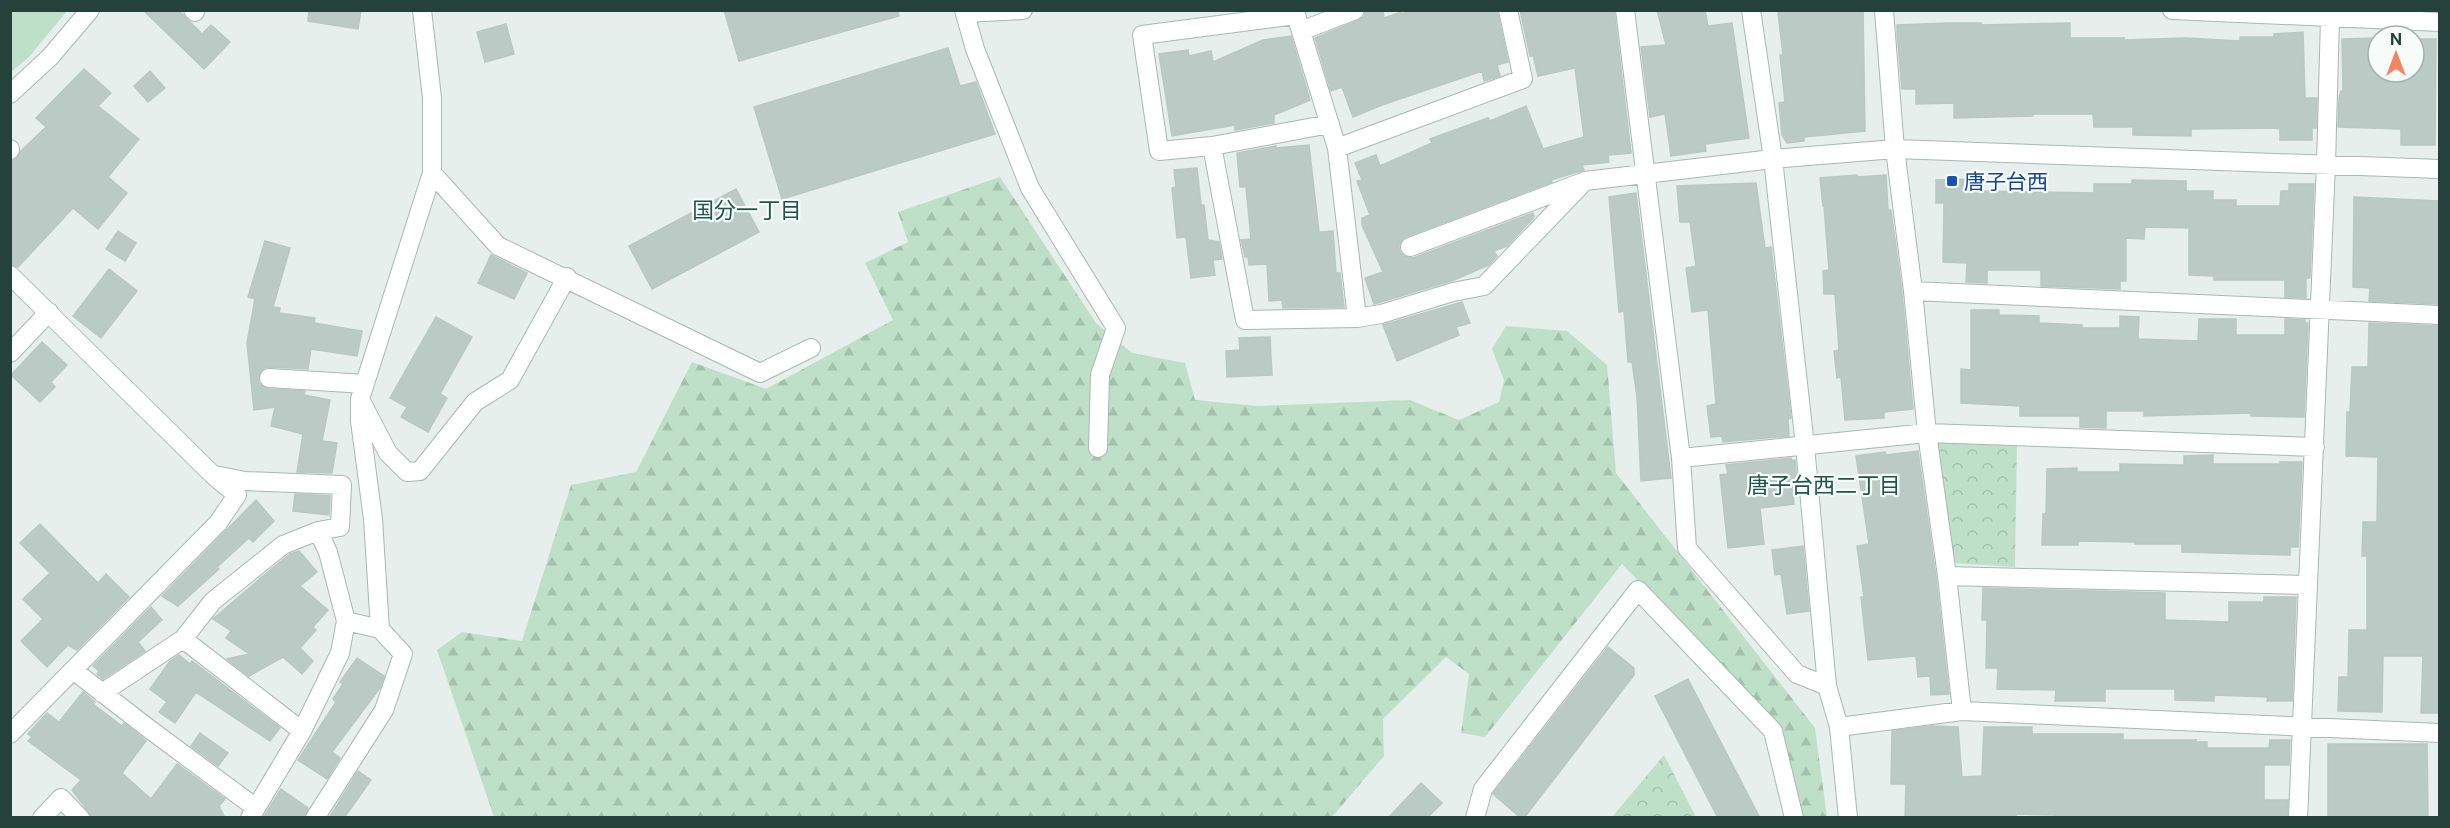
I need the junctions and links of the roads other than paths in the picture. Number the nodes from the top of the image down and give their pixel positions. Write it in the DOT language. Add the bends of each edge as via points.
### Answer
graph roads {
  1 [pos="90,10"];
  2 [pos="422,10"];
  3 [pos="1023,10"];
  4 [pos="1356,10"];
  5 [pos="1508,10"];
  6 [pos="1625,10"];
  7 [pos="1750,10"];
  8 [pos="1884,10"];
  9 [pos="2172,10"];
  10 [pos="964,12"];
  11 [pos="2240,12"];
  12 [pos="2330,18"];
  13 [pos="2439,22"];
  14 [pos="1301,31"];
  15 [pos="10,94"];
  16 [pos="1330,124"];
  17 [pos="1212,146"];
  18 [pos="1337,148"];
  19 [pos="1895,149"];
  20 [pos="1773,159"];
  21 [pos="2326,164"];
  22 [pos="2439,169"];
  23 [pos="432,173"];
  24 [pos="1645,175"];
  25 [pos="1585,181"];
  26 [pos="1410,248"];
  27 [pos="10,275"];
  28 [pos="567,277"];
  29 [pos="1913,291"];
  30 [pos="2319,308"];
  31 [pos="49,312"];
  32 [pos="2439,315"];
  33 [pos="1357,318"];
  34 [pos="811,348"];
  35 [pos="10,353"];
  36 [pos="269,378"];
  37 [pos="362,391"];
  38 [pos="1927,433"];
  39 [pos="1804,446"];
  40 [pos="2314,447"];
  41 [pos="1098,448"];
  42 [pos="1681,458"];
  43 [pos="213,475"];
  44 [pos="318,531"];
  45 [pos="1947,576"];
  46 [pos="2307,585"];
  47 [pos="346,621"];
  48 [pos="380,629"];
  49 [pos="183,639"];
  50 [pos="74,670"];
  51 [pos="1827,686"];
  52 [pos="102,693"];
  53 [pos="1962,711"];
  54 [pos="1839,727"];
  55 [pos="2303,728"];
  56 [pos="302,731"];
  57 [pos="2439,733"];
  58 [pos="10,734"];
  59 [pos="253,813"];
  60 [pos="42,818"];
  61 [pos="80,818"];
  62 [pos="315,818"];
  63 [pos="1475,818"];
  64 [pos="1794,818"];
  65 [pos="1848,818"];
  66 [pos="2298,818"];
  1 -- 15 [label="street" via="50,57"];
  2 -- 23 [label="street" via="432,98"];
  3 -- 10 [label="street"];
  4 -- 14 [label="street"];
  5 -- 18 [label="street" via="1523,79"];
  6 -- 24 [label="street"];
  7 -- 20 [label="street"];
  8 -- 19 [label="street"];
  9 -- 11 [label="street"];
  10 -- 41 [label="street" via="1030,188 1116,328 1100,375"];
  11 -- 12 [label="street"];
  12 -- 13 [label="street"];
  12 -- 21 [label="street"];
  14 -- 16 [label="street"];
  14 -- 17 [label="street" via="1296,15 1142,35 1159,151"];
  16 -- 17 [label="street"];
  16 -- 18 [label="street"];
  17 -- 33 [label="street" via="1245,320"];
  18 -- 33 [label="street"];
  19 -- 20 [label="street"];
  19 -- 21 [label="street"];
  19 -- 29 [label="street"];
  20 -- 24 [label="street"];
  20 -- 39 [label="street"];
  21 -- 22 [label="street"];
  21 -- 30 [label="street"];
  23 -- 28 [label="street" via="498,246"];
  23 -- 37 [label="street"];
  24 -- 25 [label="street"];
  24 -- 42 [label="street"];
  25 -- 26 [label="street"];
  25 -- 33 [label="street" via="1484,286"];
  27 -- 31 [label="street"];
  28 -- 34 [label="street" via="760,373"];
  28 -- 37 [label="street" via="510,380 476,402 420,471 407,472 388,453"];
  29 -- 30 [label="street"];
  29 -- 38 [label="street"];
  30 -- 32 [label="street"];
  30 -- 40 [label="street"];
  31 -- 35 [label="street"];
  31 -- 43 [label="street"];
  36 -- 37 [label="street"];
  37 -- 48 [label="street" via="360,420 373,519"];
  38 -- 39 [label="street"];
  38 -- 40 [label="street"];
  38 -- 45 [label="street"];
  39 -- 42 [label="street"];
  39 -- 51 [label="street"];
  40 -- 46 [label="street"];
  42 -- 51 [label="street" via="1688,548 1797,674"];
  43 -- 44 [label="street" via="245,481 342,485 339,527"];
  43 -- 50 [label="street" via="237,495 218,523"];
  44 -- 47 [label="street" via="328,552"];
  44 -- 49 [label="street" via="283,545 213,601"];
  45 -- 46 [label="street"];
  45 -- 53 [label="street"];
  46 -- 55 [label="street"];
  47 -- 48 [label="street"];
  47 -- 56 [label="street" via="340,653"];
  48 -- 62 [label="street" via="403,654 384,710"];
  49 -- 52 [label="street"];
  49 -- 56 [label="street"];
  50 -- 52 [label="street"];
  50 -- 58 [label="street"];
  51 -- 54 [label="street"];
  52 -- 59 [label="street"];
  53 -- 54 [label="street"];
  53 -- 55 [label="street"];
  54 -- 65 [label="street"];
  55 -- 57 [label="street"];
  55 -- 66 [label="street"];
  56 -- 59 [label="street"];
  60 -- 61 [label="street" via="61,798"];
  63 -- 64 [label="street" via="1489,780 1638,590 1773,732"];
}
